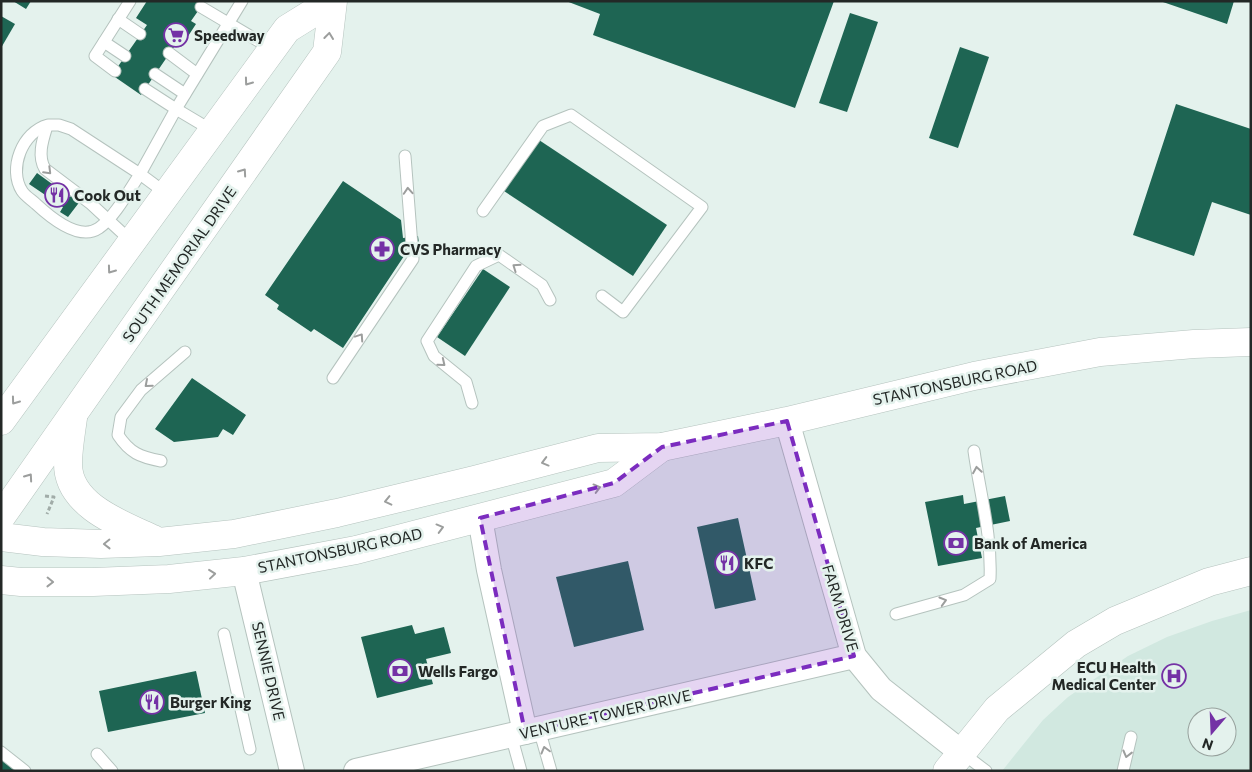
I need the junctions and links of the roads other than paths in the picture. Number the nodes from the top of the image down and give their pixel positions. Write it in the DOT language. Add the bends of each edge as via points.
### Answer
graph roads {
  1 [pos="130,1"];
  2 [pos="242,1"];
  3 [pos="332,1"];
  4 [pos="201,7"];
  5 [pos="118,19"];
  6 [pos="228,23"];
  7 [pos="140,34"];
  8 [pos="104,42"];
  9 [pos="272,49"];
  10 [pos="169,54"];
  11 [pos="125,56"];
  12 [pos="115,70"];
  13 [pos="155,74"];
  14 [pos="197,74"];
  15 [pos="145,89"];
  16 [pos="185,94"];
  17 [pos="176,109"];
  18 [pos="47,126"];
  19 [pos="213,131"];
  20 [pos="405,156"];
  21 [pos="140,174"];
  22 [pos="167,194"];
  23 [pos="483,211"];
  24 [pos="107,220"];
  25 [pos="131,242"];
  26 [pos="602,296"];
  27 [pos="550,300"];
  28 [pos="1251,342"];
  29 [pos="185,352"];
  30 [pos="333,378"];
  31 [pos="472,403"];
  32 [pos="73,416"];
  33 [pos="1,420"];
  34 [pos="787,421"];
  35 [pos="662,447"];
  36 [pos="974,451"];
  37 [pos="161,462"];
  38 [pos="1,517"];
  39 [pos="480,518"];
  40 [pos="1,537"];
  41 [pos="159,542"];
  42 [pos="244,571"];
  43 [pos="1251,571"];
  44 [pos="1,580"];
  45 [pos="896,614"];
  46 [pos="224,634"];
  47 [pos="854,656"];
  48 [pos="525,732"];
  49 [pos="1131,737"];
  50 [pos="250,749"];
  51 [pos="1,752"];
  52 [pos="97,754"];
  53 [pos="954,762"];
  54 [pos="26,771"];
  55 [pos="112,771"];
  56 [pos="292,771"];
  57 [pos="356,771"];
  58 [pos="521,771"];
  59 [pos="551,771"];
  60 [pos="986,771"];
  61 [pos="1122,771"];
  1 -- 5 [label="lane"];
  2 -- 6 [label="lane"];
  3 -- 9 [label="main road, SOUTH MEMORIAL DRIVE" via="287,29"];
  32 -- 3 [label="main road, SOUTH MEMORIAL DRIVE, one-way" via="327,52"];
  4 -- 6 [label="lane"];
  5 -- 7 [label="lane"];
  5 -- 8 [label="lane"];
  6 -- 9 [label="lane"];
  6 -- 14 [label="lane"];
  8 -- 11 [label="lane"];
  8 -- 12 [label="lane" via="95,56"];
  9 -- 19 [label="main road, SOUTH MEMORIAL DRIVE, one-way"];
  10 -- 14 [label="lane"];
  13 -- 16 [label="lane"];
  14 -- 16 [label="lane"];
  15 -- 17 [label="lane"];
  16 -- 17 [label="lane"];
  17 -- 19 [label="lane"];
  17 -- 21 [label="lane"];
  18 -- 21 [label="lane" via="71,129"];
  18 -- 24 [label="lane, one-way" via="41,163"];
  18 -- 24 [label="lane" via="24,144 16,172 22,192 68,228 93,231"];
  19 -- 22 [label="main road, SOUTH MEMORIAL DRIVE"];
  30 -- 20 [label="lane, one-way" via="413,258"];
  21 -- 22 [label="lane"];
  21 -- 24 [label="lane"];
  22 -- 25 [label="main road, SOUTH MEMORIAL DRIVE"];
  23 -- 26 [label="lane" via="544,126 571,115 702,207 623,312"];
  24 -- 25 [label="lane"];
  25 -- 33 [label="main road, SOUTH MEMORIAL DRIVE, one-way"];
  27 -- 31 [label="lane, one-way" via="542,285 499,254 476,266 427,341 434,356 466,382"];
  28 -- 34 [label="main road, STANTONSBURG ROAD" via="1100,352 974,376"];
  29 -- 37 [label="lane, one-way" via="141,390 122,417 118,435 126,447 141,457"];
  38 -- 32 [label="main road, SOUTH MEMORIAL DRIVE, one-way"];
  32 -- 41 [label="main road" via="68,466 75,488 86,502 105,516"];
  34 -- 35 [label="main road, STANTONSBURG ROAD"];
  34 -- 47 [label="street, FARM DRIVE"];
  39 -- 35 [label="main road, STANTONSBURG ROAD, one-way" via="614,483"];
  35 -- 41 [label="main road, STANTONSBURG ROAD, one-way" via="598,448 337,513 234,534"];
  45 -- 36 [label="lane, one-way" via="964,595 990,579 988,525"];
  42 -- 39 [label="main road, STANTONSBURG ROAD, one-way" via="356,550"];
  39 -- 48 [label="street"];
  41 -- 40 [label="main road, STANTONSBURG ROAD, one-way" via="101,544"];
  44 -- 42 [label="main road, STANTONSBURG ROAD, one-way" via="93,582 169,579"];
  42 -- 56 [label="street, SENNIE DRIVE"];
  43 -- 53 [label="main road" via="1209,582 1115,620 1076,644 998,708"];
  46 -- 50 [label="lane"];
  47 -- 48 [label="street, VENTURE TOWER DRIVE"];
  47 -- 53 [label="street, FARM DRIVE" via="881,689"];
  48 -- 57 [label="street, VENTURE TOWER DRIVE"];
  48 -- 58 [label="lane"];
  59 -- 48 [label="lane, one-way"];
  49 -- 61 [label="lane, one-way"];
  51 -- 54 [label="lane"];
  52 -- 55 [label="lane"];
  53 -- 60 [label="lane"];
}
